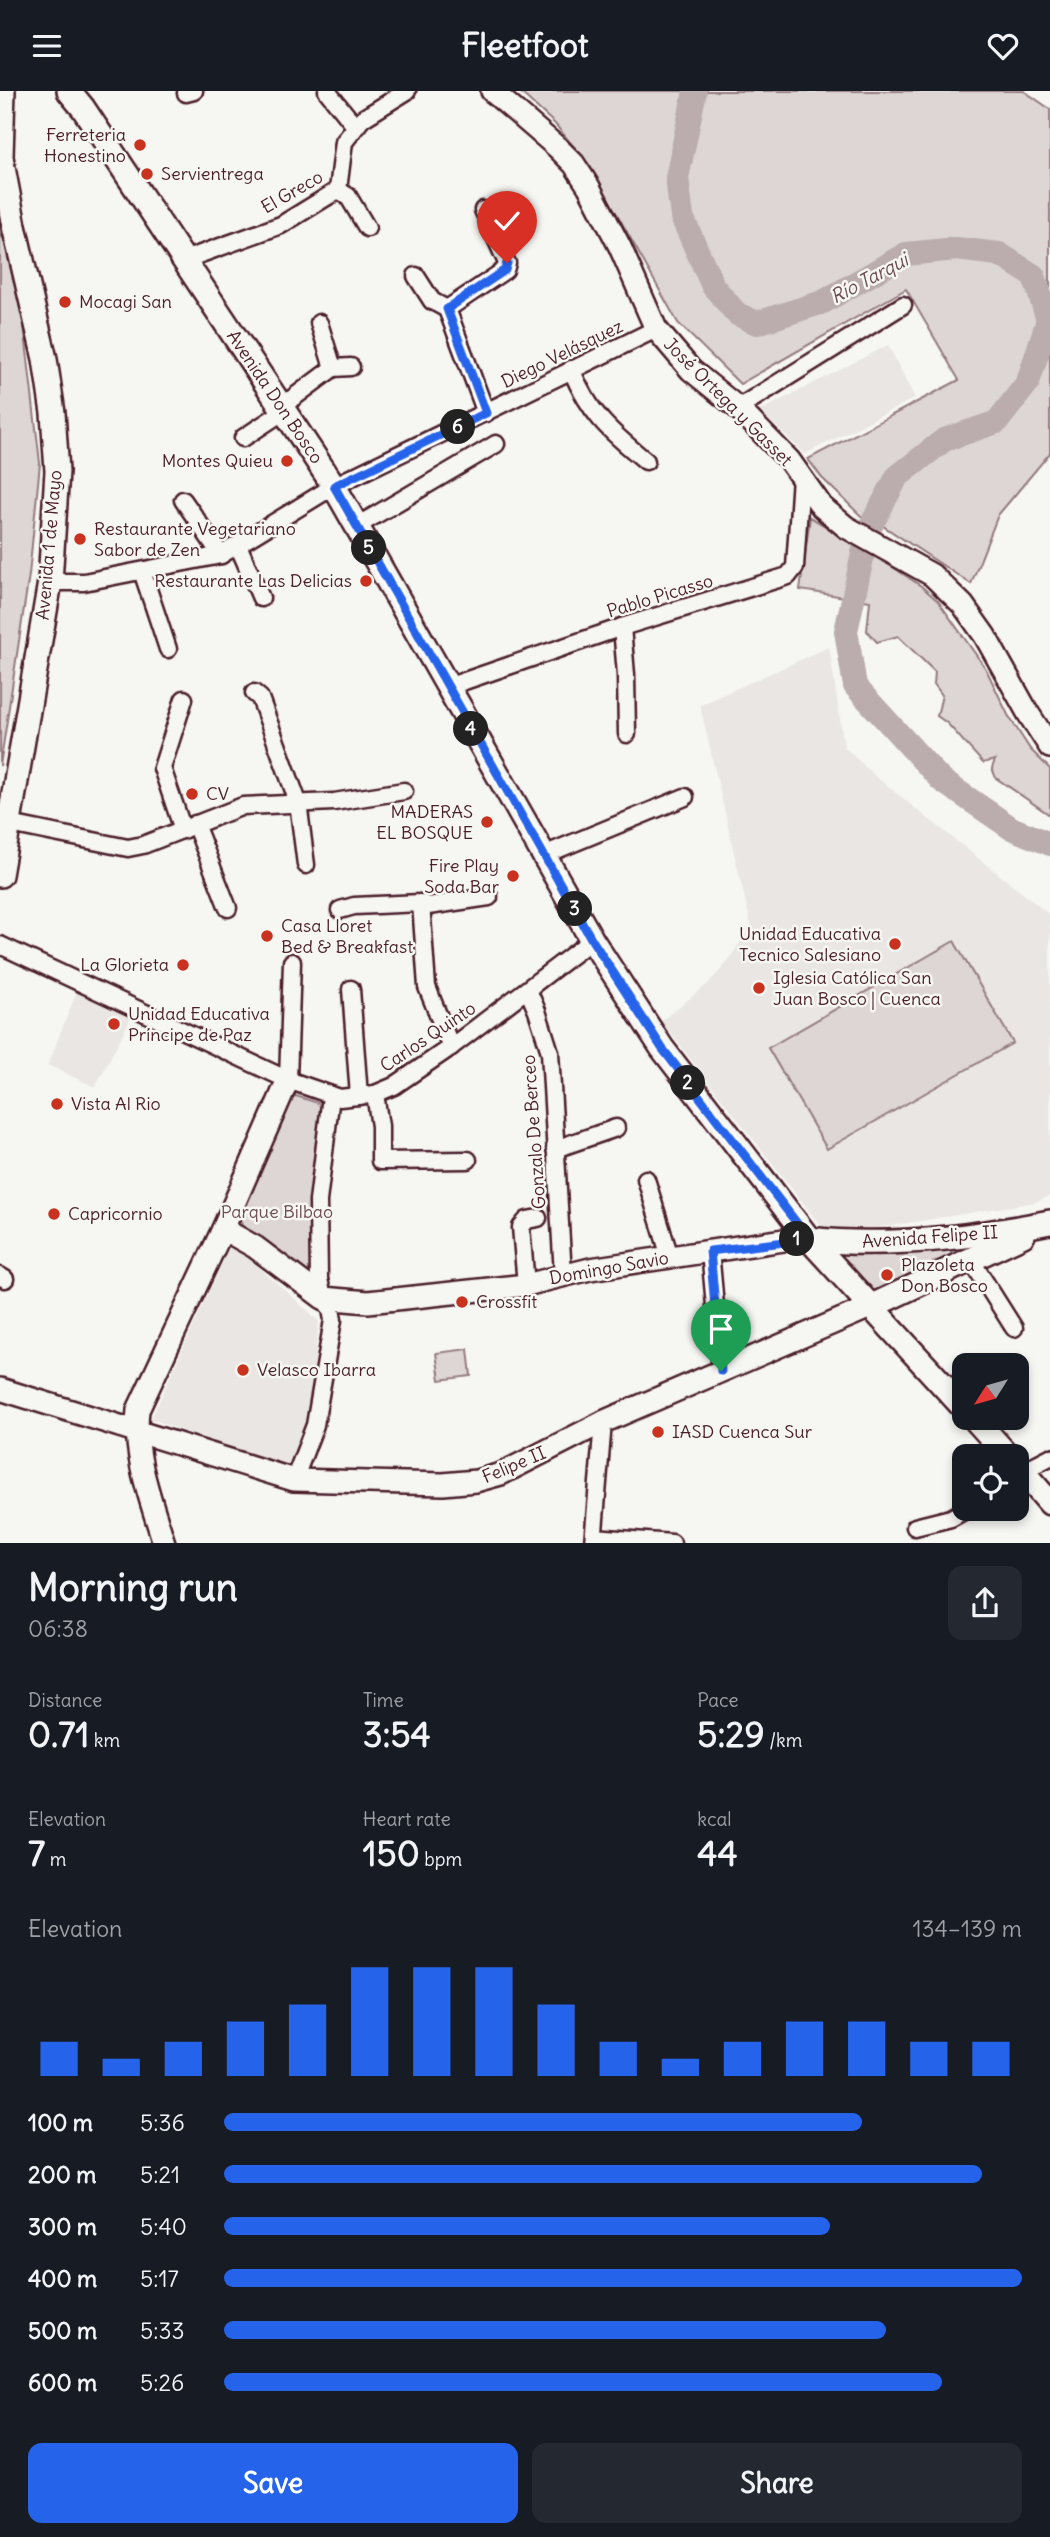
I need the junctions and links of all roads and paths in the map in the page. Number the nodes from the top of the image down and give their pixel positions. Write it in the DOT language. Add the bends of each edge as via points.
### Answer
graph roads {
  1 [pos="4,91"];
  2 [pos="18,91"];
  3 [pos="327,91"];
  4 [pos="407,91"];
  5 [pos="492,91"];
  6 [pos="75,97"];
  7 [pos="1,117"];
  8 [pos="355,126"];
  9 [pos="0,156"];
  10 [pos="338,190"];
  11 [pos="483,209"];
  12 [pos="367,228"];
  13 [pos="184,260"];
  14 [pos="416,276"];
  15 [pos="903,305"];
  16 [pos="447,309"];
  17 [pos="319,323"];
  18 [pos="656,330"];
  19 [pos="351,367"];
  20 [pos="333,368"];
  21 [pos="571,369"];
  22 [pos="738,408"];
  23 [pos="283,409"];
  24 [pos="486,413"];
  25 [pos="243,438"];
  26 [pos="496,444"];
  27 [pos="646,460"];
  28 [pos="801,477"];
  29 [pos="334,486"];
  30 [pos="183,500"];
  31 [pos="357,526"];
  32 [pos="238,545"];
  33 [pos="221,555"];
  34 [pos="142,571"];
  35 [pos="50,582"];
  36 [pos="261,599"];
  37 [pos="622,627"];
  38 [pos="168,649"];
  39 [pos="447,687"];
  40 [pos="254,693"];
  41 [pos="184,699"];
  42 [pos="627,734"];
  43 [pos="1050,747"];
  44 [pos="404,791"];
  45 [pos="685,797"];
  46 [pos="298,802"];
  47 [pos="10,824"];
  48 [pos="189,827"];
  49 [pos="544,856"];
  50 [pos="306,865"];
  51 [pos="0,875"];
  52 [pos="489,897"];
  53 [pos="421,904"];
  54 [pos="228,908"];
  55 [pos="340,910"];
  56 [pos="592,940"];
  57 [pos="0,945"];
  58 [pos="292,962"];
  59 [pos="351,989"];
  60 [pos="527,990"];
  61 [pos="451,1047"];
  62 [pos="288,1080"];
  63 [pos="367,1095"];
  64 [pos="331,1096"];
  65 [pos="615,1128"];
  66 [pos="555,1149"];
  67 [pos="468,1160"];
  68 [pos="646,1179"];
  69 [pos="538,1218"];
  70 [pos="1050,1222"];
  71 [pos="223,1229"];
  72 [pos="809,1239"];
  73 [pos="710,1251"];
  74 [pos="670,1257"];
  75 [pos="971,1259"];
  76 [pos="563,1275"];
  77 [pos="526,1285"];
  78 [pos="323,1298"];
  79 [pos="870,1307"];
  80 [pos="1014,1328"];
  81 [pos="721,1371"];
  82 [pos="0,1389"];
  83 [pos="952,1396"];
  84 [pos="603,1422"];
  85 [pos="136,1430"];
  86 [pos="984,1430"];
  87 [pos="996,1444"];
  88 [pos="1050,1457"];
  89 [pos="1029,1463"];
  90 [pos="294,1480"];
  91 [pos="1029,1481"];
  92 [pos="1050,1503"];
  93 [pos="952,1517"];
  94 [pos="915,1527"];
  95 [pos="594,1540"];
  96 [pos="164,1543"];
  97 [pos="672,1543"];
  1 -- 7 [label="main road, Avenida 1 de Mayo"];
  2 -- 7 [label="main road"];
  3 -- 8 [label="street"];
  4 -- 8 [label="street"];
  5 -- 18 [label="street, José Ortega y Gasset" via="574,164 620,247"];
  6 -- 13 [label="main road, Avenida Don Bosco"];
  7 -- 9 [label="main road, Avenida 1 de Mayo"];
  8 -- 10 [label="street, El Greco" via="344,142"];
  9 -- 35 [label="main road, Avenida 1 de Mayo" via="53,413 57,471"];
  10 -- 12 [label="street" via="348,196"];
  10 -- 13 [label="street, El Greco" via="281,225"];
  11 -- 16 [label="street" via="507,263 505,270"];
  13 -- 23 [label="main road, Avenida Don Bosco"];
  14 -- 16 [label="street" via="432,301"];
  15 -- 22 [label="street"];
  16 -- 24 [label="street"];
  17 -- 20 [label="street"];
  18 -- 21 [label="street, Diego Velásquez"];
  18 -- 22 [label="street, José Ortega y Gasset" via="691,370"];
  19 -- 20 [label="street"];
  20 -- 23 [label="street"];
  21 -- 24 [label="street, Diego Velásquez"];
  21 -- 27 [label="street" via="595,415"];
  22 -- 28 [label="street, José Ortega y Gasset"];
  23 -- 25 [label="street"];
  23 -- 29 [label="main road, Avenida Don Bosco"];
  24 -- 29 [label="street, Diego Velásquez"];
  26 -- 31 [label="street"];
  28 -- 37 [label="street, Pablo Picasso" via="795,567 788,576"];
  28 -- 43 [label="street, José Ortega y Gasset" via="822,507 846,527 932,575 963,605"];
  29 -- 31 [label="main road, Avenida Don Bosco"];
  29 -- 32 [label="street, Diego Velásquez"];
  30 -- 33 [label="street"];
  31 -- 39 [label="main road, Avenida Don Bosco"];
  32 -- 33 [label="street, Diego Velásquez"];
  32 -- 36 [label="street"];
  33 -- 34 [label="street, Diego Velásquez"];
  34 -- 35 [label="street, Diego Velásquez" via="84,582"];
  34 -- 38 [label="street"];
  35 -- 47 [label="main road, Avenida 1 de Mayo"];
  37 -- 39 [label="street, Pablo Picasso"];
  37 -- 42 [label="street"];
  39 -- 49 [label="main road, Avenida Don Bosco"];
  40 -- 46 [label="street" via="260,698"];
  41 -- 48 [label="street" via="162,768"];
  44 -- 46 [label="street" via="334,802"];
  45 -- 49 [label="street"];
  46 -- 48 [label="street" via="243,806"];
  46 -- 50 [label="street"];
  47 -- 48 [label="street" via="128,848"];
  47 -- 51 [label="main road, Avenida 1 de Mayo"];
  48 -- 54 [label="street"];
  49 -- 56 [label="main road, Avenida Don Bosco"];
  52 -- 53 [label="street"];
  53 -- 55 [label="street"];
  53 -- 61 [label="street" via="427,987"];
  56 -- 60 [label="street, Carlos Quinto"];
  56 -- 72 [label="main road, Avenida Don Bosco" via="662,1048"];
  57 -- 62 [label="street, Carlos Quinto"];
  58 -- 62 [label="street"];
  59 -- 63 [label="street"];
  60 -- 61 [label="street, Carlos Quinto"];
  60 -- 66 [label="street, Gonzalo De Berceo" via="550,1052"];
  61 -- 63 [label="street, Carlos Quinto" via="394,1086"];
  62 -- 64 [label="street, Carlos Quinto"];
  62 -- 71 [label="street"];
  63 -- 64 [label="street, Carlos Quinto"];
  63 -- 67 [label="street" via="380,1126 380,1161"];
  64 -- 78 [label="street" via="318,1201"];
  65 -- 66 [label="street"];
  66 -- 76 [label="street, Gonzalo De Berceo"];
  68 -- 74 [label="street"];
  69 -- 77 [label="street" via="521,1227"];
  70 -- 72 [label="main road, Avenida Felipe II" via="1007,1231 863,1243"];
  70 -- 75 [label="main road, Avenida Felipe II"];
  71 -- 78 [label="street"];
  71 -- 85 [label="street" via="138,1410"];
  72 -- 73 [label="street, Domingo Savio"];
  72 -- 79 [label="main road, Avenida Don Bosco"];
  73 -- 74 [label="street, Domingo Savio"];
  73 -- 81 [label="street"];
  74 -- 76 [label="street, Domingo Savio"];
  75 -- 79 [label="main road, Avenida Felipe II"];
  75 -- 80 [label="street"];
  76 -- 77 [label="street, Domingo Savio"];
  77 -- 78 [label="street, Domingo Savio" via="368,1302"];
  78 -- 90 [label="street" via="333,1320 329,1346 315,1425"];
  79 -- 81 [label="street, Felipe II"];
  79 -- 83 [label="main road, Avenida Don Bosco"];
  81 -- 84 [label="street, Felipe II"];
  82 -- 85 [label="street"];
  84 -- 90 [label="street, Felipe II" via="501,1474 476,1481 443,1485"];
  84 -- 95 [label="street"];
  85 -- 90 [label="street, Felipe II"];
  85 -- 96 [label="street"];
  86 -- 87 [label="main road"];
  88 -- 89 [label="street"];
  91 -- 92 [label="main road"];
  93 -- 94 [label="street"];
  95 -- 97 [label="street"];
}
